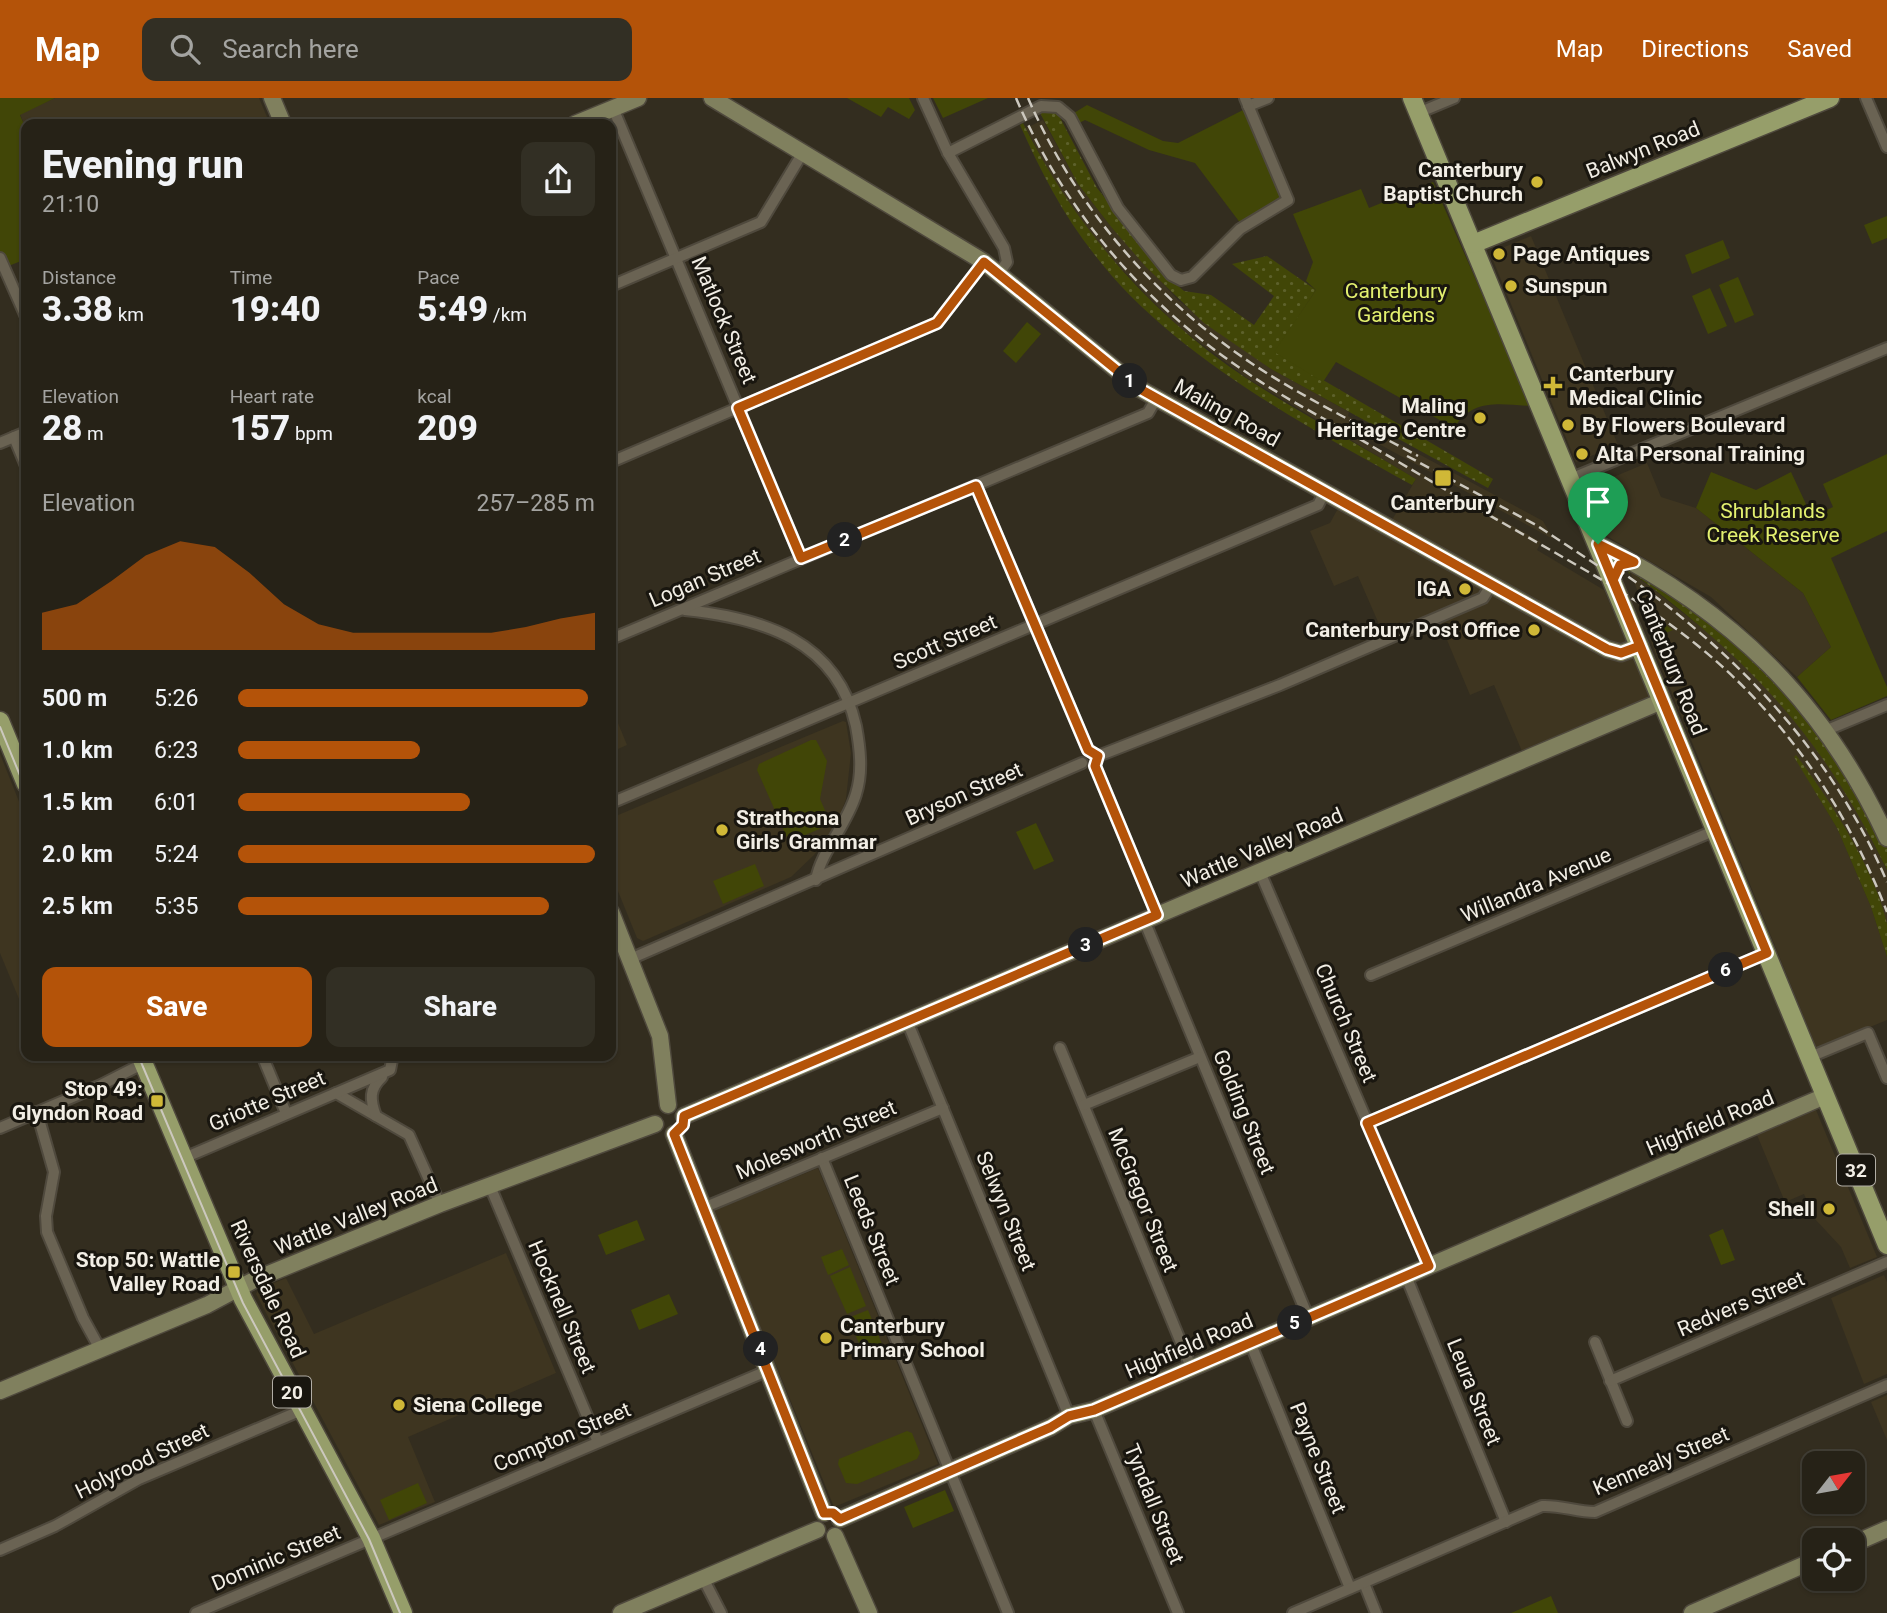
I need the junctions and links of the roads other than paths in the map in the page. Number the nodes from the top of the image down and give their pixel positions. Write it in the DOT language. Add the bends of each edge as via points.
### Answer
graph roads {
  1 [pos="272,98"];
  2 [pos="638,98"];
  3 [pos="712,98"];
  4 [pos="923,98"];
  5 [pos="1268,98"];
  6 [pos="1454,98"];
  7 [pos="1830,98"];
  8 [pos="1866,98"];
  9 [pos="1247,102"];
  10 [pos="611,103"];
  11 [pos="1803,103"];
  12 [pos="1415,105"];
  13 [pos="280,119"];
  14 [pos="584,119"];
  15 [pos="1887,147"];
  16 [pos="948,153"];
  17 [pos="802,154"];
  18 [pos="1473,244"];
  19 [pos="0,258"];
  20 [pos="676,258"];
  21 [pos="984,262"];
  22 [pos="999,273"];
  23 [pos="616,284"];
  24 [pos="21,306"];
  25 [pos="1887,348"];
  26 [pos="1156,398"];
  27 [pos="738,408"];
  28 [pos="21,434"];
  29 [pos="14,437"];
  30 [pos="0,443"];
  31 [pos="21,454"];
  32 [pos="616,460"];
  33 [pos="1572,478"];
  34 [pos="976,486"];
  35 [pos="1325,491"];
  36 [pos="1598,544"];
  37 [pos="801,558"];
  38 [pos="1634,562"];
  39 [pos="1613,580"];
  40 [pos="1491,585"];
  41 [pos="722,592"];
  42 [pos="682,609"];
  43 [pos="729,615"];
  44 [pos="1035,625"];
  45 [pos="616,637"];
  46 [pos="1640,646"];
  47 [pos="1662,701"];
  48 [pos="849,702"];
  49 [pos="1887,705"];
  50 [pos="0,721"];
  51 [pos="1827,730"];
  52 [pos="20,751"];
  53 [pos="1094,757"];
  54 [pos="616,801"];
  55 [pos="1716,830"];
  56 [pos="1887,838"];
  57 [pos="1261,872"];
  58 [pos="816,880"];
  59 [pos="1151,918"];
  60 [pos="616,929"];
  61 [pos="1767,953"];
  62 [pos="629,959"];
  63 [pos="1371,975"];
  64 [pos="907,1021"];
  65 [pos="1060,1048"];
  66 [pos="1200,1057"];
  67 [pos="1810,1057"];
  68 [pos="264,1061"];
  69 [pos="392,1061"];
  70 [pos="144,1063"];
  71 [pos="390,1070"];
  72 [pos="1887,1078"];
  73 [pos="336,1093"];
  74 [pos="1825,1096"];
  75 [pos="668,1105"];
  76 [pos="1084,1105"];
  77 [pos="943,1108"];
  78 [pos="286,1113"];
  79 [pos="33,1114"];
  80 [pos="376,1116"];
  81 [pos="684,1116"];
  82 [pos="1367,1123"];
  83 [pos="655,1124"];
  84 [pos="0,1128"];
  85 [pos="674,1134"];
  86 [pos="184,1158"];
  87 [pos="822,1158"];
  88 [pos="491,1186"];
  89 [pos="440,1203"];
  90 [pos="703,1208"];
  91 [pos="1887,1245"];
  92 [pos="1887,1262"];
  93 [pos="1429,1266"];
  94 [pos="1406,1276"];
  95 [pos="238,1288"];
  96 [pos="1308,1317"];
  97 [pos="1250,1342"];
  98 [pos="1595,1342"];
  99 [pos="97,1350"];
  100 [pos="1191,1367"];
  101 [pos="769,1370"];
  102 [pos="1610,1381"];
  103 [pos="1887,1385"];
  104 [pos="0,1391"];
  105 [pos="302,1410"];
  106 [pos="1094,1410"];
  107 [pos="1069,1416"];
  108 [pos="1627,1421"];
  109 [pos="598,1442"];
  110 [pos="950,1471"];
  111 [pos="824,1513"];
  112 [pos="840,1519"];
  113 [pos="1506,1522"];
  114 [pos="1887,1529"];
  115 [pos="817,1530"];
  116 [pos="835,1536"];
  117 [pos="371,1538"];
  118 [pos="1865,1539"];
  119 [pos="0,1550"];
  120 [pos="1802,1566"];
  121 [pos="703,1578"];
  122 [pos="1364,1583"];
  123 [pos="1350,1588"];
  124 [pos="195,1613"];
  125 [pos="402,1613"];
  126 [pos="621,1613"];
  127 [pos="721,1613"];
  128 [pos="869,1613"];
  129 [pos="1008,1613"];
  130 [pos="1178,1613"];
  131 [pos="1293,1613"];
  132 [pos="1377,1613"];
  133 [pos="1692,1613"];
  1 -- 13 [label="street"];
  2 -- 10 [label="street"];
  3 -- 17 [label="street, Maling Road"];
  4 -- 16 [label="street"];
  5 -- 9 [label="street"];
  6 -- 12 [label="street"];
  7 -- 11 [label="main road, Balwyn Road"];
  8 -- 15 [label="street"];
  9 -- 16 [label="street" via="1288,201 1240,229 1192,277 1181,280 1171,275 1118,208 1070,117 1058,107 1041,106"];
  10 -- 14 [label="street"];
  10 -- 20 [label="street, Matlock Street"];
  11 -- 18 [label="main road, Balwyn Road"];
  12 -- 18 [label="main road, Canterbury Road / 32"];
  16 -- 22 [label="street" via="1004,248 1006,262"];
  17 -- 20 [label="street" via="761,222"];
  17 -- 21 [label="street, Maling Road"];
  18 -- 33 [label="main road, Canterbury Road / 32"];
  19 -- 24 [label="street"];
  20 -- 23 [label="street"];
  20 -- 27 [label="street, Matlock Street"];
  21 -- 22 [label="street, Maling Road"];
  21 -- 27 [label="street" via="937,323"];
  22 -- 26 [label="street, Maling Road"];
  25 -- 33 [label="street"];
  26 -- 34 [label="street, Logan Street" via="1148,413"];
  26 -- 35 [label="street, Maling Road"];
  27 -- 32 [label="street"];
  27 -- 37 [label="street, Matlock Street"];
  28 -- 29 [label="street"];
  29 -- 30 [label="street"];
  29 -- 31 [label="street"];
  33 -- 36 [label="main road, Canterbury Road / 32"];
  34 -- 37 [label="street, Logan Street"];
  34 -- 44 [label="street, Golding Street"];
  35 -- 40 [label="street, Maling Road"];
  35 -- 44 [label="street, Scott Street" via="1318,505"];
  36 -- 38 [label="street"];
  36 -- 39 [label="main road, Canterbury Road / 32"];
  37 -- 41 [label="street, Logan Street"];
  38 -- 39 [label="street" via="1620,565"];
  38 -- 51 [label="street" via="1703,605 1752,647"];
  39 -- 46 [label="main road, Canterbury Road / 32"];
  40 -- 46 [label="street, Maling Road" via="1607,649 1621,653"];
  40 -- 53 [label="street" via="1483,598 1280,685"];
  41 -- 42 [label="street, Logan Street"];
  41 -- 43 [label="street" via="720,605"];
  42 -- 43 [label="street"];
  42 -- 45 [label="street, Logan Street"];
  43 -- 48 [label="street" via="771,626 813,651"];
  44 -- 48 [label="street, Scott Street"];
  44 -- 53 [label="street, Golding Street"];
  46 -- 47 [label="main road, Canterbury Road / 32"];
  47 -- 55 [label="main road, Canterbury Road / 32"];
  47 -- 57 [label="street, Wattle Valley Road"];
  48 -- 54 [label="street, Scott Street"];
  48 -- 58 [label="street" via="861,764 857,792 845,826 818,867"];
  49 -- 51 [label="street"];
  50 -- 52 [label="main road"];
  51 -- 56 [label="street"];
  53 -- 58 [label="street, Bryson Street" via="1081,757 1082,763"];
  53 -- 59 [label="street, Golding Street"];
  55 -- 61 [label="main road, Canterbury Road / 32"];
  55 -- 63 [label="street, Willandra Avenue"];
  57 -- 59 [label="street, Wattle Valley Road"];
  57 -- 82 [label="street, Church Street"];
  58 -- 62 [label="street, Bryson Street"];
  59 -- 64 [label="street, Wattle Valley Road"];
  59 -- 66 [label="street, Golding Street"];
  60 -- 62 [label="street"];
  61 -- 67 [label="main road, Canterbury Road / 32"];
  61 -- 82 [label="street"];
  62 -- 75 [label="street" via="660,1036"];
  64 -- 77 [label="street, Selwyn Street"];
  64 -- 81 [label="street, Wattle Valley Road"];
  65 -- 76 [label="street, McGregor Street"];
  66 -- 76 [label="street"];
  66 -- 96 [label="street, Golding Street"];
  67 -- 72 [label="street" via="1868,1033"];
  67 -- 74 [label="main road, Canterbury Road / 32"];
  68 -- 78 [label="street"];
  69 -- 71 [label="street"];
  70 -- 79 [label="street"];
  70 -- 86 [label="main road, Riversdale Road / 20"];
  71 -- 73 [label="street, Griotte Street"];
  71 -- 80 [label="street" via="373,1085"];
  73 -- 78 [label="street, Griotte Street"];
  73 -- 80 [label="street"];
  74 -- 91 [label="main road, Canterbury Road / 32"];
  74 -- 93 [label="street, Highfield Road"];
  75 -- 81 [label="street"];
  75 -- 83 [label="street" via="657,1113"];
  76 -- 100 [label="street, McGregor Street"];
  77 -- 87 [label="street, Molesworth Street"];
  77 -- 107 [label="street, Selwyn Street"];
  78 -- 86 [label="street, Griotte Street"];
  79 -- 84 [label="street"];
  79 -- 99 [label="street" via="54,1178 46,1224"];
  80 -- 89 [label="street" via="409,1135"];
  81 -- 85 [label="street"];
  82 -- 93 [label="street, Church Street"];
  83 -- 85 [label="street" via="663,1133"];
  83 -- 88 [label="street, Wattle Valley Road"];
  85 -- 90 [label="street"];
  86 -- 95 [label="main road, Riversdale Road / 20"];
  87 -- 90 [label="street, Molesworth Street"];
  87 -- 110 [label="street, Leeds Street"];
  88 -- 89 [label="street, Wattle Valley Road"];
  88 -- 109 [label="street, Hocknell Street"];
  89 -- 95 [label="street, Wattle Valley Road"];
  90 -- 101 [label="street"];
  92 -- 102 [label="street, Redvers Street"];
  93 -- 94 [label="street, Highfield Road"];
  94 -- 96 [label="street, Highfield Road"];
  94 -- 113 [label="street, Leura Street"];
  95 -- 99 [label="street, Wattle Valley Road"];
  95 -- 105 [label="main road, Riversdale Road / 20"];
  96 -- 97 [label="street, Highfield Road"];
  97 -- 100 [label="street, Highfield Road"];
  97 -- 123 [label="street, Payne Street"];
  98 -- 102 [label="street"];
  99 -- 104 [label="street, Wattle Valley Road"];
  100 -- 106 [label="street, Highfield Road"];
  101 -- 109 [label="street, Compton Street"];
  101 -- 111 [label="street"];
  102 -- 108 [label="street"];
  103 -- 113 [label="street, Kennealy Street" via="1595,1512 1542,1506"];
  105 -- 117 [label="main road, Riversdale Road / 20"];
  105 -- 119 [label="street, Holyrood Street" via="139,1479 55,1526"];
  106 -- 107 [label="street, Highfield Road"];
  106 -- 130 [label="street, Tyndall Street"];
  107 -- 110 [label="street, Highfield Road"];
  109 -- 117 [label="street, Compton Street"];
  110 -- 112 [label="street, Highfield Road"];
  110 -- 129 [label="street, Leeds Street"];
  111 -- 112 [label="street"];
  111 -- 115 [label="street"];
  112 -- 116 [label="street" via="841,1530"];
  113 -- 122 [label="street, Kennealy Street"];
  114 -- 118 [label="street"];
  115 -- 116 [label="street"];
  115 -- 121 [label="street"];
  116 -- 128 [label="street"];
  117 -- 124 [label="street, Dominic Street"];
  117 -- 125 [label="main road, Riversdale Road / 20"];
  120 -- 133 [label="street"];
  121 -- 126 [label="street"];
  121 -- 127 [label="street"];
  122 -- 123 [label="street, Kennealy Street"];
  122 -- 132 [label="street"];
  123 -- 131 [label="street, Kennealy Street"];
}
